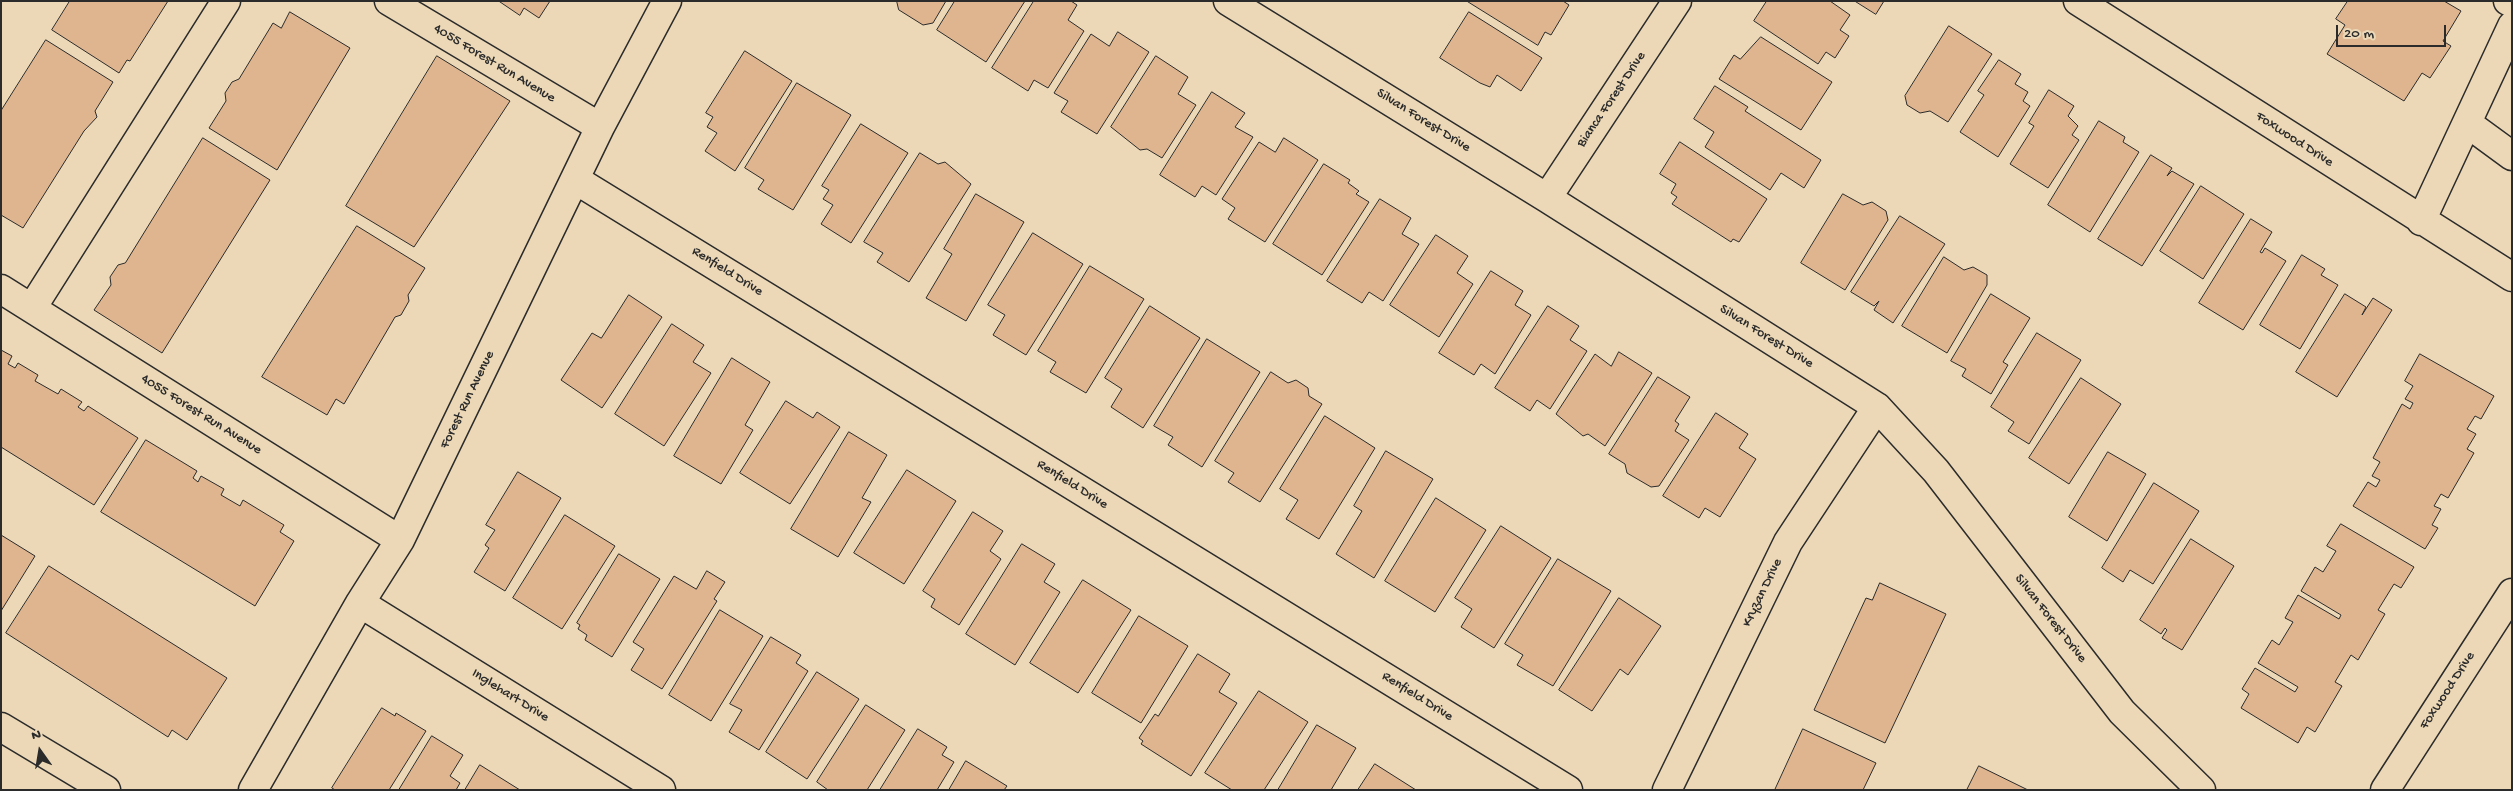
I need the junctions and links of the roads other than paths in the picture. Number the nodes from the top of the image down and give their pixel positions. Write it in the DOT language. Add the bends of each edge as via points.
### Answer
graph roads {
  1 [pos="226,1"];
  2 [pos="389,1"];
  3 [pos="667,1"];
  4 [pos="1228,1"];
  5 [pos="1677,1"];
  6 [pos="2078,1"];
  7 [pos="2508,1"];
  8 [pos="2512,3"];
  9 [pos="2512,26"];
  10 [pos="2467,122"];
  11 [pos="600,127"];
  12 [pos="2512,156"];
  13 [pos="576,180"];
  14 [pos="1546,198"];
  15 [pos="2421,221"];
  16 [pos="2511,277"];
  17 [pos="1,289"];
  18 [pos="32,308"];
  19 [pos="1877,408"];
  20 [pos="400,540"];
  21 [pos="2512,593"];
  22 [pos="360,603"];
  23 [pos="1,727"];
  24 [pos="106,790"];
  25 [pos="253,790"];
  26 [pos="661,790"];
  27 [pos="1568,790"];
  28 [pos="1667,790"];
  29 [pos="2201,790"];
  30 [pos="2385,790"];
  1 -- 18 [label="street"];
  2 -- 11 [label="street, 4055 Forest Run Avenue"];
  3 -- 11 [label="street, Forest Run Avenue"];
  4 -- 14 [label="street, Silvan Forest Drive"];
  5 -- 14 [label="street, Bianca Forest Drive"];
  6 -- 15 [label="street, Foxwood Drive"];
  7 -- 8 [label="street"];
  9 -- 10 [label="street"];
  10 -- 12 [label="street"];
  10 -- 15 [label="street"];
  11 -- 13 [label="street, Forest Run Avenue"];
  13 -- 20 [label="street, Forest Run Avenue"];
  13 -- 27 [label="street, Renfield Drive"];
  14 -- 19 [label="street, Silvan Forest Drive"];
  15 -- 16 [label="street, Foxwood Drive"];
  17 -- 18 [label="street, 4055 Forest Run Avenue"];
  18 -- 20 [label="street, 4055 Forest Run Avenue"];
  19 -- 28 [label="street, Kryzan Drive" via="1788,542"];
  19 -- 29 [label="street, Silvan Forest Drive" via="1936,471 2122,712"];
  20 -- 22 [label="street, Forest Run Avenue"];
  21 -- 30 [label="street, Foxwood Drive"];
  22 -- 25 [label="street, Forest Run Avenue"];
  22 -- 26 [label="street, Inglehart Drive"];
  23 -- 24 [label="street"];
}
